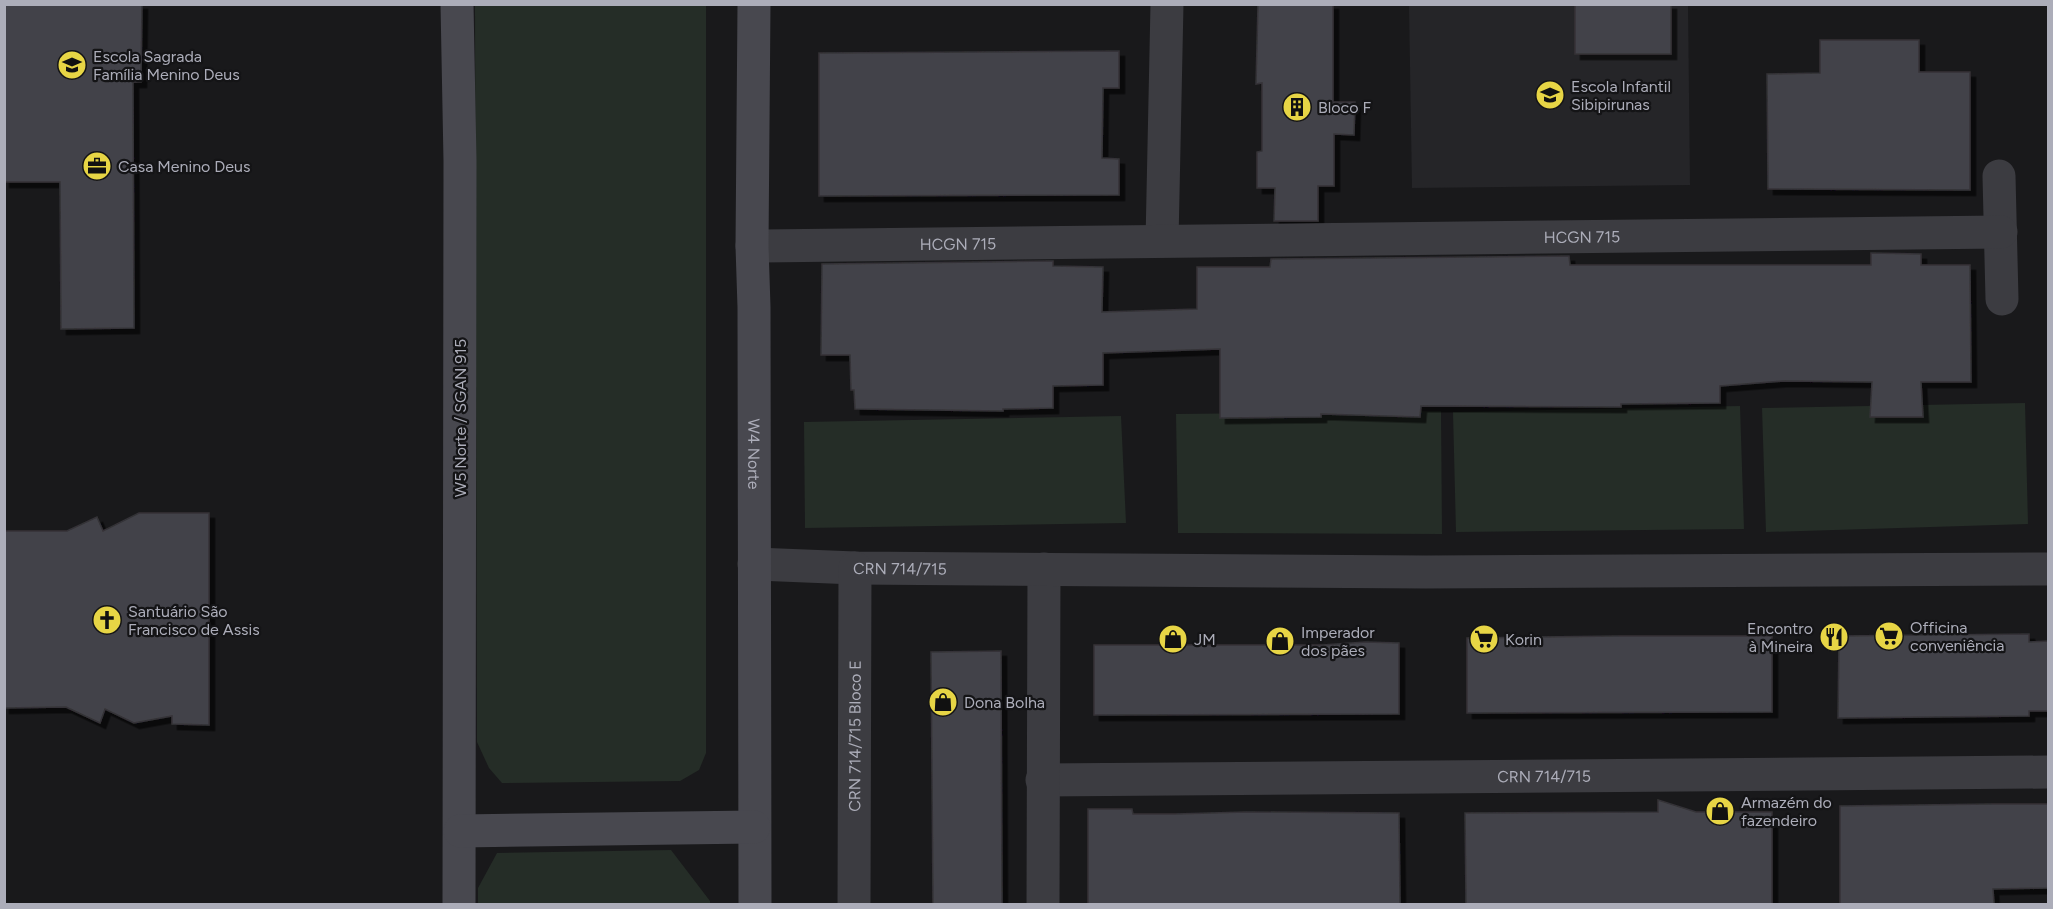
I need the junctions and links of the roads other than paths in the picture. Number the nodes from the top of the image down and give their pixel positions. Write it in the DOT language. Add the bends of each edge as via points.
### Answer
graph roads {
  1 [pos="457,4"];
  2 [pos="754,4"];
  3 [pos="1167,4"];
  4 [pos="1999,176"];
  5 [pos="2001,232"];
  6 [pos="1162,241"];
  7 [pos="752,246"];
  8 [pos="2002,299"];
  9 [pos="754,564"];
  10 [pos="855,568"];
  11 [pos="1044,569"];
  12 [pos="2049,569"];
  13 [pos="2049,772"];
  14 [pos="1042,780"];
  15 [pos="754,827"];
  16 [pos="460,831"];
  17 [pos="459,904"];
  18 [pos="755,904"];
  19 [pos="854,904"];
  20 [pos="1042,904"];
  1 -- 16 [label="main road, W5 Norte / SGAN 915"];
  2 -- 7 [label="main road, W4 Norte"];
  3 -- 6 [label="street"];
  4 -- 5 [label="street"];
  5 -- 6 [label="street, HCGN 715"];
  5 -- 8 [label="street"];
  6 -- 7 [label="street, HCGN 715"];
  7 -- 9 [label="main road, W4 Norte"];
  9 -- 10 [label="street, CRN 714/715"];
  9 -- 15 [label="main road, W4 Norte"];
  10 -- 11 [label="street, CRN 714/715"];
  10 -- 19 [label="street, CRN 714/715 Bloco E"];
  11 -- 12 [label="street, CRN 714/715"];
  11 -- 14 [label="street"];
  13 -- 14 [label="street, CRN 714/715"];
  14 -- 20 [label="street"];
  15 -- 16 [label="main road"];
  15 -- 18 [label="main road, W4 Norte"];
  16 -- 17 [label="main road, W5 Norte / SGAN 915"];
}
